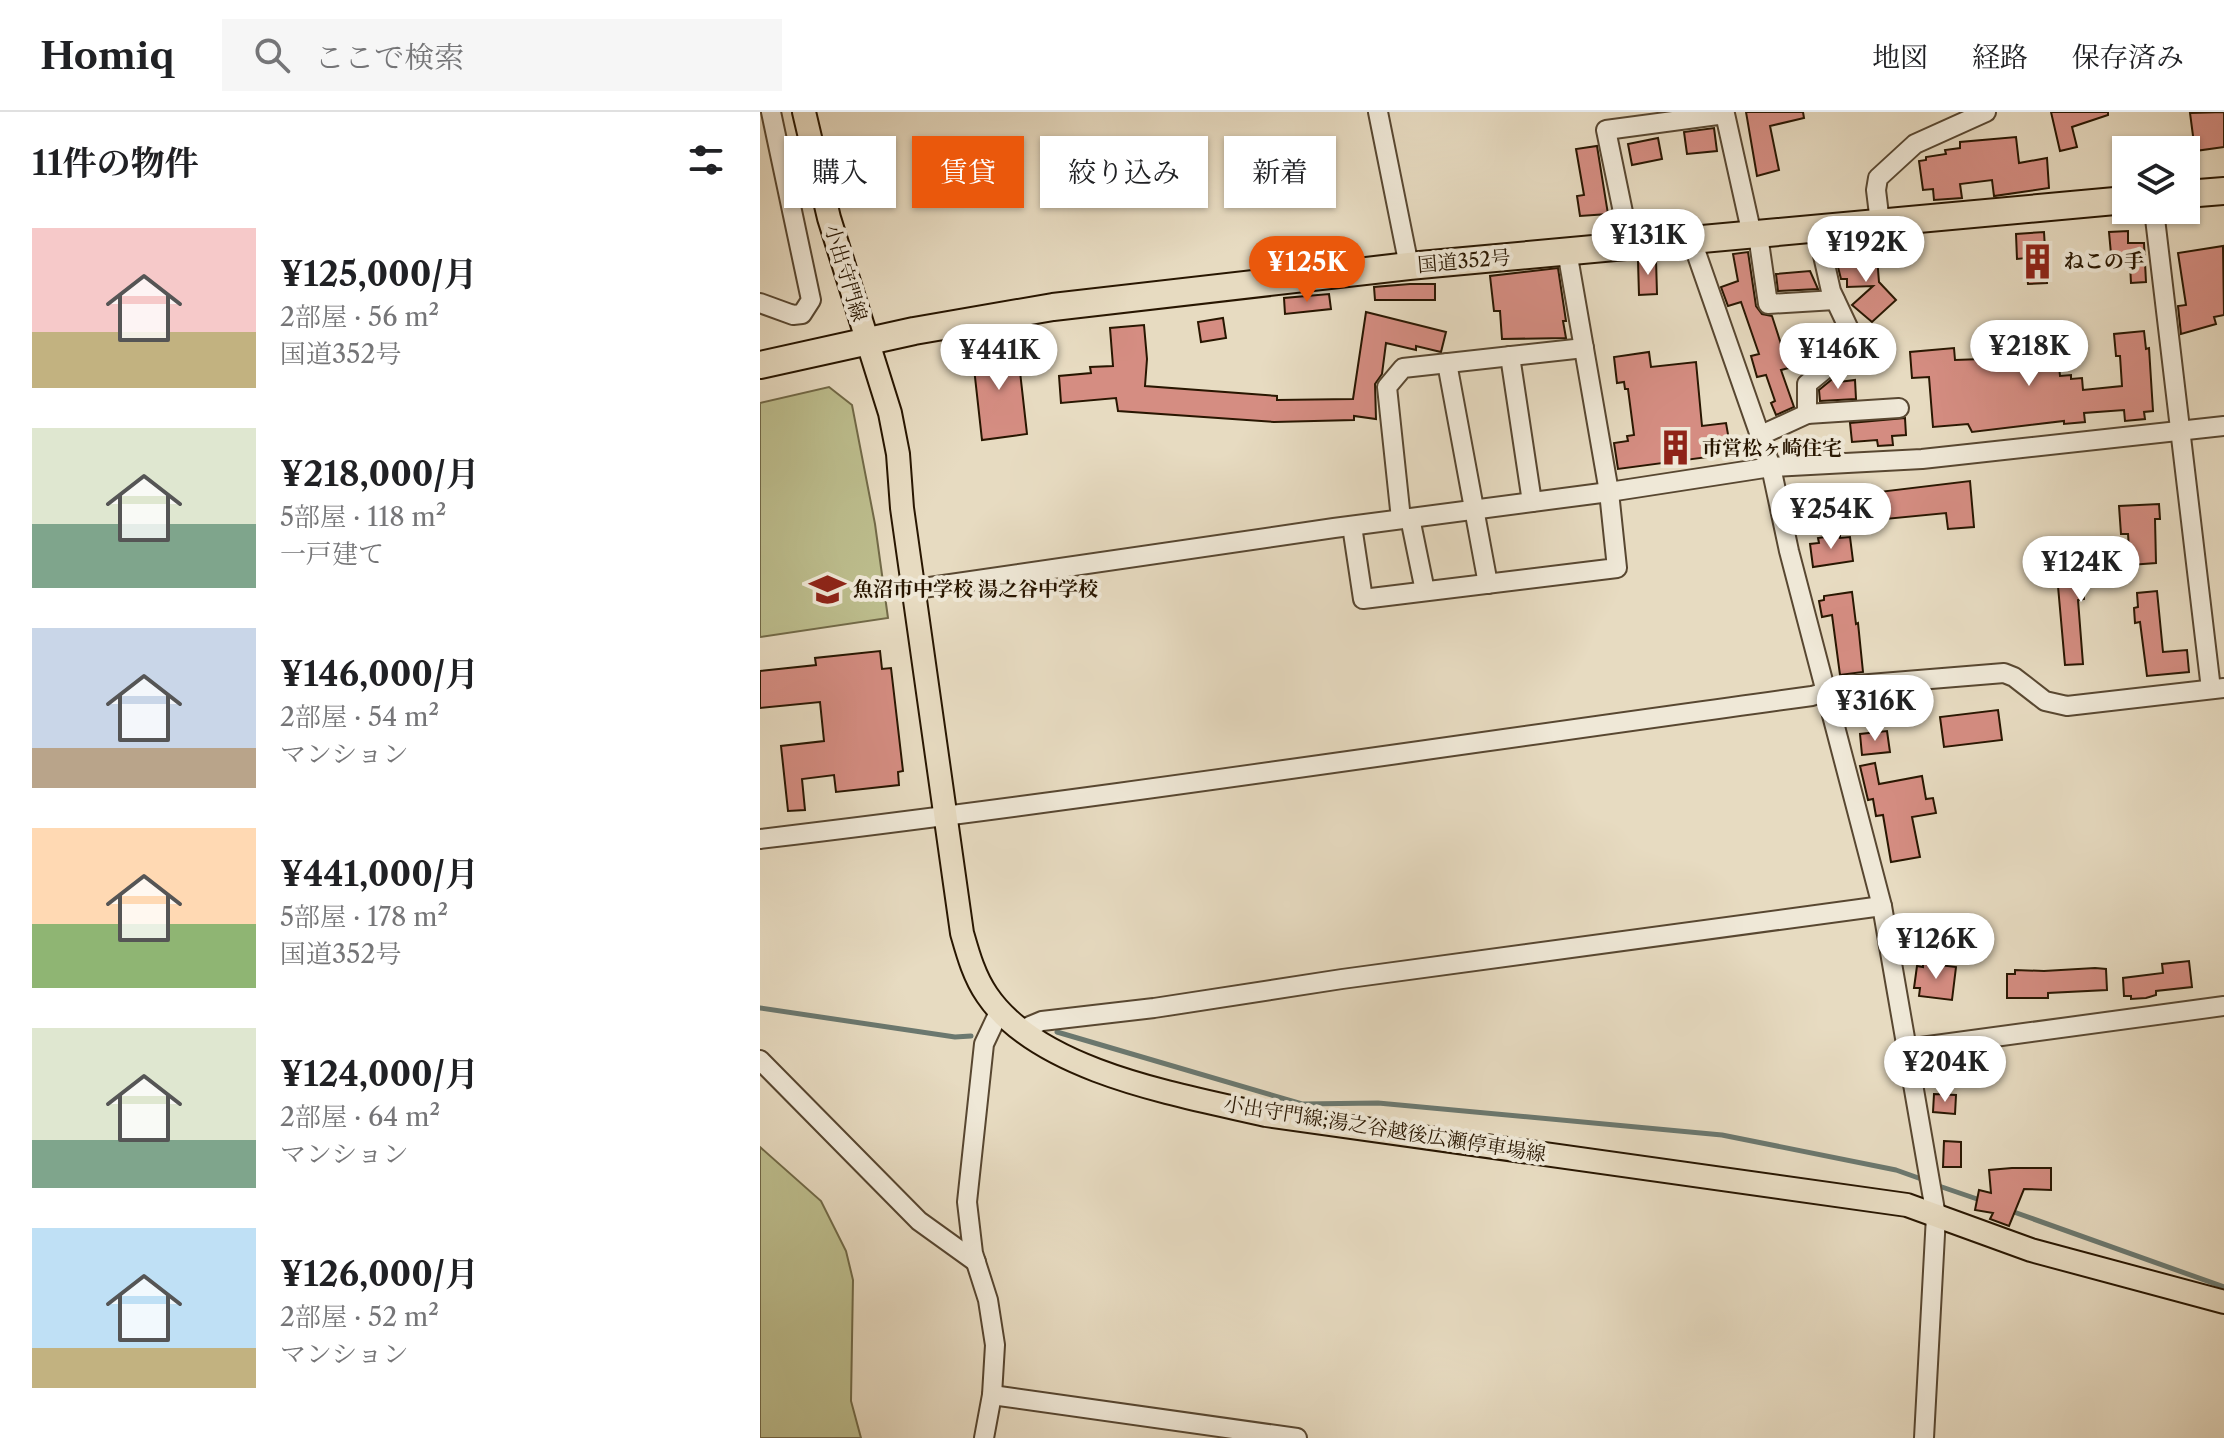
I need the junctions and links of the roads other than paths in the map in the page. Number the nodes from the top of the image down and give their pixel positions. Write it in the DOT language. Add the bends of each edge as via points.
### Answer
graph roads {
  1 [pos="771,112"];
  2 [pos="804,112"];
  3 [pos="1378,112"];
  4 [pos="1986,112"];
  5 [pos="2224,191"];
  6 [pos="2200,193"];
  7 [pos="2112,201"];
  8 [pos="1880,223"];
  9 [pos="2156,224"];
  10 [pos="1817,229"];
  11 [pos="1755,235"];
  12 [pos="1692,241"];
  13 [pos="1630,246"];
  14 [pos="1567,251"];
  15 [pos="1409,266"];
  16 [pos="1835,300"];
  17 [pos="760,303"];
  18 [pos="868,340"];
  19 [pos="1584,348"];
  20 [pos="1510,356"];
  21 [pos="1447,363"];
  22 [pos="760,365"];
  23 [pos="1899,408"];
  24 [pos="1807,414"];
  25 [pos="2224,426"];
  26 [pos="2181,431"];
  27 [pos="1759,436"];
  28 [pos="1771,467"];
  29 [pos="1609,492"];
  30 [pos="1532,502"];
  31 [pos="1475,510"];
  32 [pos="1406,519"];
  33 [pos="1352,526"];
  34 [pos="1488,584"];
  35 [pos="916,589"];
  36 [pos="1425,591"];
  37 [pos="2218,688"];
  38 [pos="1827,692"];
  39 [pos="945,818"];
  40 [pos="760,839"];
  41 [pos="1882,906"];
  42 [pos="2224,1006"];
  43 [pos="1000,1010"];
  44 [pos="1024,1033"];
  45 [pos="1906,1049"];
  46 [pos="760,1060"];
  47 [pos="1936,1216"];
  48 [pos="976,1262"];
  49 [pos="2224,1302"];
  50 [pos="992,1395"];
  51 [pos="984,1438"];
  52 [pos="1297,1438"];
  53 [pos="1924,1438"];
  1 -- 17 [label="street" via="811,300 802,314 793,315"];
  2 -- 18 [label="main road, 小出守門線" via="829,218"];
  3 -- 15 [label="street"];
  4 -- 8 [label="street" via="1915,144 1878,178"];
  5 -- 6 [label="highway"];
  7 -- 8 [label="highway, 国道352号"];
  8 -- 10 [label="highway, 国道352号"];
  9 -- 26 [label="street"];
  10 -- 11 [label="highway, 国道352号"];
  10 -- 16 [label="street"];
  11 -- 12 [label="highway, 国道352号"];
  11 -- 13 [label="street" via="1725,114 1606,130"];
  11 -- 16 [label="street" via="1768,304"];
  12 -- 13 [label="highway, 国道352号"];
  12 -- 27 [label="street"];
  13 -- 14 [label="highway, 国道352号"];
  14 -- 15 [label="highway, 国道352号"];
  14 -- 19 [label="street"];
  15 -- 18 [label="highway, 国道352号" via="1053,307"];
  16 -- 24 [label="street" via="1856,344 1807,384"];
  18 -- 22 [label="highway, 国道352号"];
  18 -- 35 [label="main road, 小出守門線;湯之谷越後広瀬停車場線" via="898,454"];
  19 -- 20 [label="street"];
  19 -- 29 [label="street"];
  20 -- 21 [label="street"];
  20 -- 30 [label="street"];
  21 -- 31 [label="street"];
  21 -- 32 [label="street" via="1403,368 1387,387"];
  23 -- 24 [label="street"];
  24 -- 27 [label="street"];
  25 -- 26 [label="street"];
  26 -- 28 [label="street" via="1922,459"];
  26 -- 37 [label="street"];
  27 -- 28 [label="street"];
  28 -- 29 [label="street"];
  28 -- 38 [label="street"];
  29 -- 30 [label="street"];
  29 -- 34 [label="street" via="1617,568"];
  30 -- 31 [label="street"];
  31 -- 32 [label="street"];
  31 -- 34 [label="street"];
  32 -- 33 [label="street"];
  32 -- 36 [label="street"];
  33 -- 35 [label="street"];
  33 -- 36 [label="street" via="1363,599"];
  34 -- 36 [label="street"];
  35 -- 39 [label="main road, 小出守門線;湯之谷越後広瀬停車場線"];
  37 -- 38 [label="street" via="2067,706 2045,701 2004,673 1845,686"];
  38 -- 39 [label="street"];
  38 -- 41 [label="street"];
  39 -- 40 [label="street"];
  39 -- 43 [label="main road, 小出守門線;湯之谷越後広瀬停車場線" via="969,958"];
  41 -- 44 [label="street" via="1042,1021"];
  41 -- 45 [label="street"];
  42 -- 45 [label="street"];
  43 -- 44 [label="main road, 小出守門線;湯之谷越後広瀬停車場線"];
  43 -- 48 [label="street" via="984,1044 973,1132 967,1202"];
  44 -- 47 [label="main road, 小出守門線;湯之谷越後広瀬停車場線" via="1063,1056 1120,1077 1266,1115 1907,1205"];
  45 -- 47 [label="street"];
  46 -- 48 [label="street" via="919,1221"];
  47 -- 49 [label="main road, 小出守門線;湯之谷越後広瀬停車場線" via="2031,1250"];
  47 -- 53 [label="street"];
  48 -- 50 [label="street" via="995,1345"];
  50 -- 51 [label="street"];
  50 -- 52 [label="street"];
}
